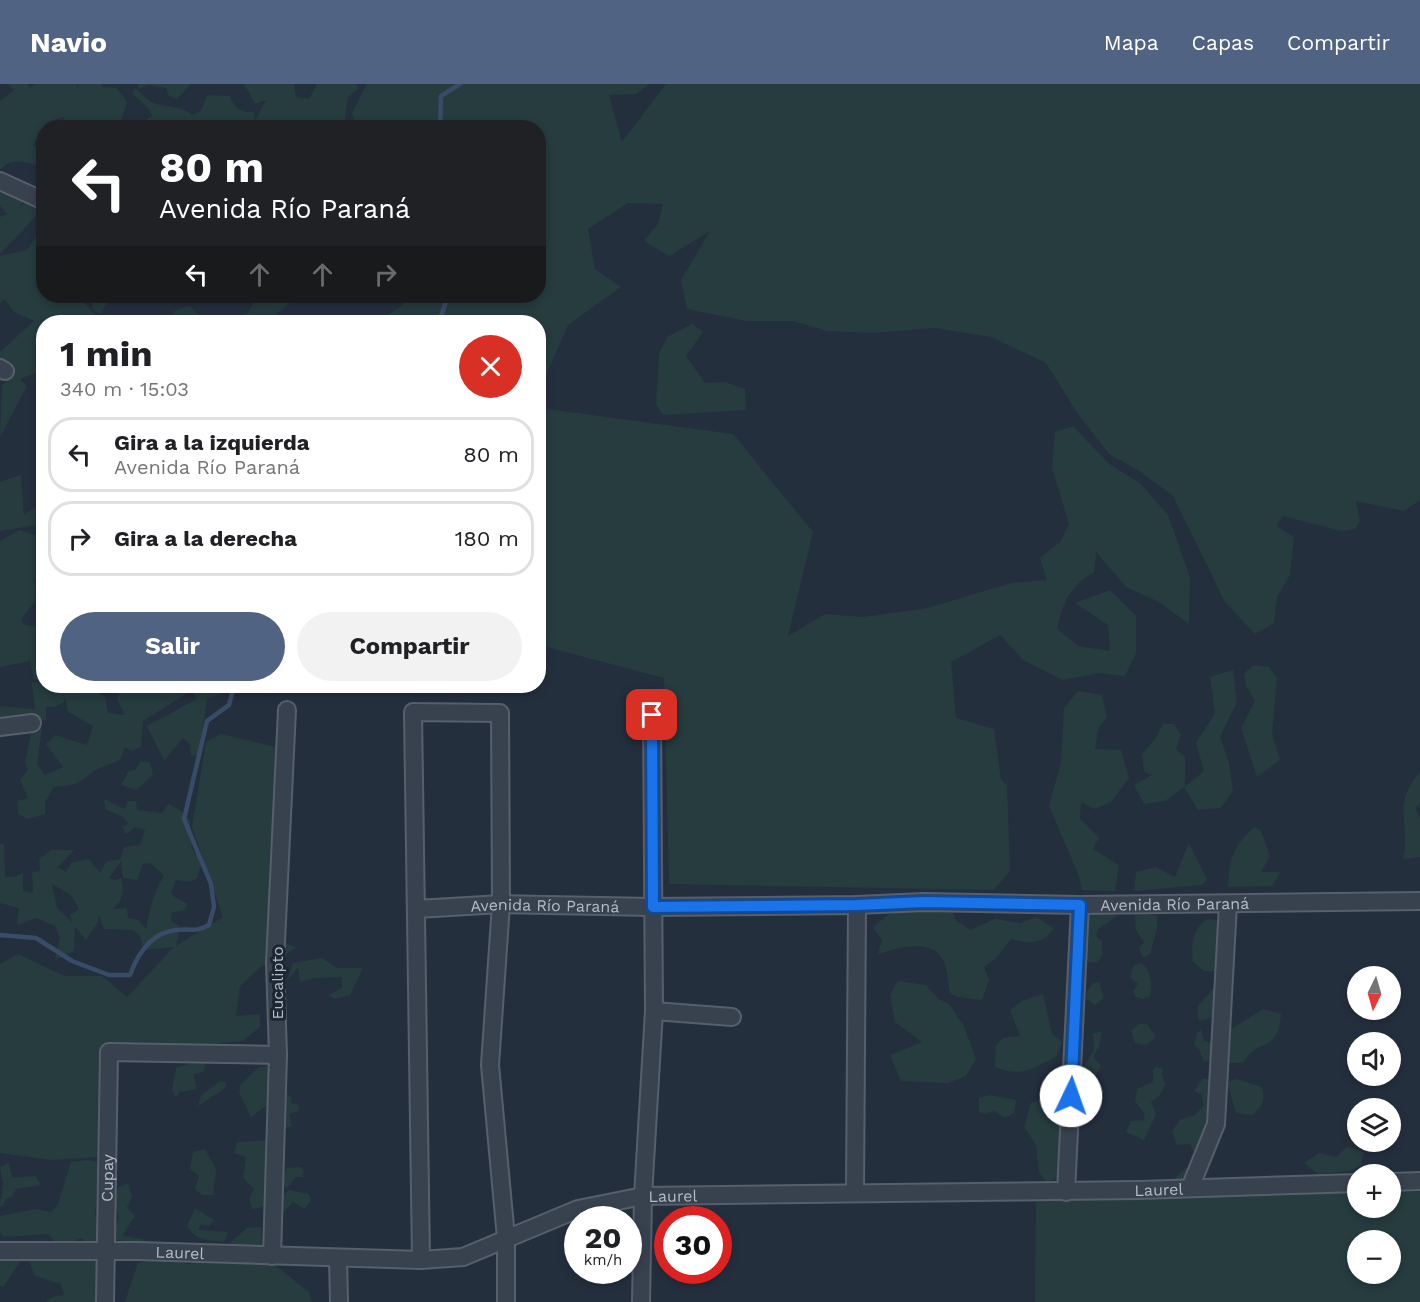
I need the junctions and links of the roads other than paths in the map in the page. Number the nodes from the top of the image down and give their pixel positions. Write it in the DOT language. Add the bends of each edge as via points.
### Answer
graph roads {
  1 [pos="0,181"];
  2 [pos="36,197"];
  3 [pos="287,710"];
  4 [pos="652,715"];
  5 [pos="32,723"];
  6 [pos="0,727"];
  7 [pos="1420,901"];
  8 [pos="501,904"];
  9 [pos="1228,904"];
  10 [pos="857,905"];
  11 [pos="1080,905"];
  12 [pos="653,907"];
  13 [pos="417,909"];
  14 [pos="654,1011"];
  15 [pos="732,1017"];
  16 [pos="278,1055"];
  17 [pos="1420,1181"];
  18 [pos="1401,1182"];
  19 [pos="1347,1183"];
  20 [pos="1190,1188"];
  21 [pos="855,1192"];
  22 [pos="1066,1192"];
  23 [pos="643,1196"];
  24 [pos="506,1238"];
  25 [pos="0,1251"];
  26 [pos="107,1252"];
  27 [pos="272,1256"];
  28 [pos="338,1258"];
  29 [pos="421,1260"];
  30 [pos="105,1302"];
  31 [pos="339,1302"];
  32 [pos="506,1302"];
  33 [pos="641,1302"];
  1 -- 2 [label="street"];
  3 -- 16 [label="street, Eucalipto" via="276,963"];
  4 -- 12 [label="street"];
  5 -- 6 [label="street"];
  7 -- 9 [label="street, Avenida Río Paraná"];
  8 -- 12 [label="street, Avenida Río Paraná"];
  8 -- 13 [label="street, Avenida Río Paraná"];
  8 -- 13 [label="street" via="500,713 413,712"];
  8 -- 24 [label="street" via="490,1065"];
  9 -- 11 [label="street, Avenida Río Paraná"];
  9 -- 20 [label="street" via="1216,1124"];
  10 -- 11 [label="street, Avenida Río Paraná"];
  10 -- 12 [label="street, Avenida Río Paraná"];
  10 -- 21 [label="street"];
  11 -- 22 [label="street"];
  12 -- 14 [label="street"];
  13 -- 29 [label="street"];
  14 -- 15 [label="street"];
  14 -- 23 [label="street"];
  16 -- 26 [label="street, Cupay" via="109,1052"];
  16 -- 27 [label="street, Eucalipto"];
  17 -- 18 [label="street"];
  19 -- 20 [label="street, Laurel"];
  20 -- 22 [label="street, Laurel"];
  21 -- 22 [label="street, Laurel"];
  21 -- 23 [label="street, Laurel"];
  23 -- 24 [label="street, Laurel" via="578,1209"];
  23 -- 33 [label="street"];
  24 -- 29 [label="street, Laurel" via="463,1257"];
  24 -- 32 [label="street"];
  25 -- 26 [label="street, Laurel"];
  26 -- 27 [label="street, Laurel"];
  26 -- 30 [label="street, Cupay"];
  27 -- 28 [label="street, Laurel"];
  28 -- 29 [label="street, Laurel"];
  28 -- 31 [label="street"];
}
